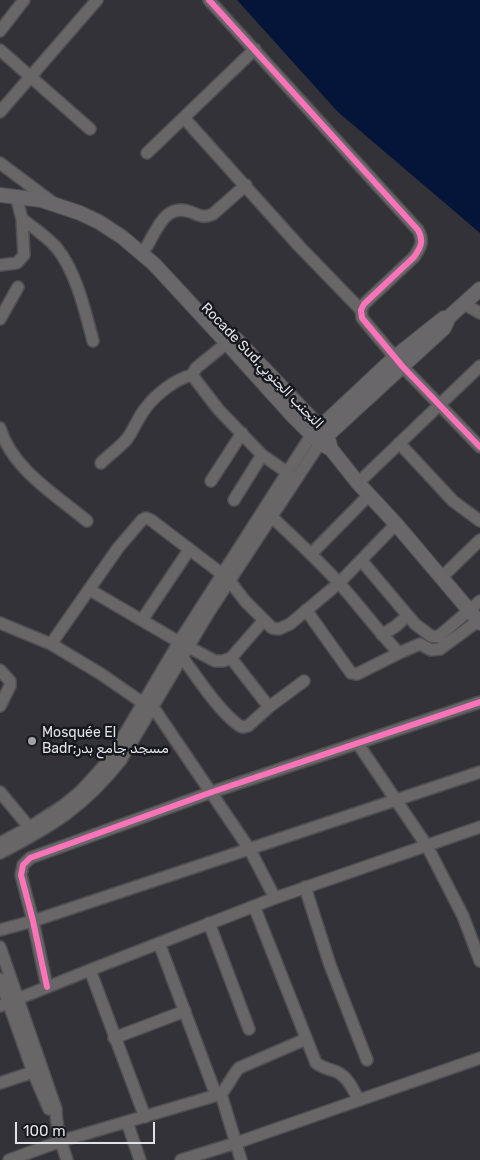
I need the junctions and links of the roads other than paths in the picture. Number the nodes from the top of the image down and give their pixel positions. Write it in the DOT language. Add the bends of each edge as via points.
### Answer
graph roads {
  1 [pos="24,0"];
  2 [pos="97,0"];
  3 [pos="209,0"];
  4 [pos="0,31"];
  5 [pos="255,49"];
  6 [pos="0,50"];
  7 [pos="31,76"];
  8 [pos="0,112"];
  9 [pos="184,118"];
  10 [pos="90,129"];
  11 [pos="147,153"];
  12 [pos="0,163"];
  13 [pos="246,185"];
  14 [pos="0,186"];
  15 [pos="36,190"];
  16 [pos="0,195"];
  17 [pos="16,196"];
  18 [pos="55,204"];
  19 [pos="22,219"];
  20 [pos="147,246"];
  21 [pos="0,265"];
  22 [pos="18,286"];
  23 [pos="480,289"];
  24 [pos="464,304"];
  25 [pos="361,310"];
  26 [pos="480,313"];
  27 [pos="0,319"];
  28 [pos="231,340"];
  29 [pos="94,341"];
  30 [pos="399,362"];
  31 [pos="480,367"];
  32 [pos="192,375"];
  33 [pos="440,404"];
  34 [pos="0,428"];
  35 [pos="242,434"];
  36 [pos="322,437"];
  37 [pos="399,443"];
  38 [pos="480,447"];
  39 [pos="262,455"];
  40 [pos="101,463"];
  41 [pos="288,473"];
  42 [pos="211,480"];
  43 [pos="358,483"];
  44 [pos="370,495"];
  45 [pos="234,500"];
  46 [pos="271,516"];
  47 [pos="87,521"];
  48 [pos="480,521"];
  49 [pos="396,524"];
  50 [pos="480,540"];
  51 [pos="190,550"];
  52 [pos="311,554"];
  53 [pos="361,560"];
  54 [pos="226,577"];
  55 [pos="441,578"];
  56 [pos="339,583"];
  57 [pos="90,590"];
  58 [pos="480,601"];
  59 [pos="306,610"];
  60 [pos="469,611"];
  61 [pos="407,616"];
  62 [pos="142,620"];
  63 [pos="264,620"];
  64 [pos="479,622"];
  65 [pos="0,623"];
  66 [pos="382,635"];
  67 [pos="51,644"];
  68 [pos="183,649"];
  69 [pos="399,653"];
  70 [pos="231,658"];
  71 [pos="0,670"];
  72 [pos="304,680"];
  73 [pos="480,702"];
  74 [pos="148,705"];
  75 [pos="0,706"];
  76 [pos="269,707"];
  77 [pos="358,744"];
  78 [pos="480,772"];
  79 [pos="0,792"];
  80 [pos="212,792"];
  81 [pos="397,801"];
  82 [pos="480,827"];
  83 [pos="33,831"];
  84 [pos="0,843"];
  85 [pos="428,846"];
  86 [pos="250,850"];
  87 [pos="0,853"];
  88 [pos="305,888"];
  89 [pos="276,898"];
  90 [pos="254,906"];
  91 [pos="33,921"];
  92 [pos="209,924"];
  93 [pos="0,930"];
  94 [pos="159,943"];
  95 [pos="0,947"];
  96 [pos="480,961"];
  97 [pos="90,970"];
  98 [pos="0,979"];
  99 [pos="47,987"];
  100 [pos="9,1003"];
  101 [pos="185,1011"];
  102 [pos="249,1029"];
  103 [pos="114,1038"];
  104 [pos="306,1039"];
  105 [pos="480,1058"];
  106 [pos="367,1060"];
  107 [pos="33,1072"];
  108 [pos="0,1083"];
  109 [pos="218,1095"];
  110 [pos="359,1100"];
  111 [pos="56,1115"];
  112 [pos="145,1117"];
  113 [pos="127,1122"];
  114 [pos="61,1141"];
  115 [pos="236,1143"];
  116 [pos="9,1160"];
  117 [pos="67,1160"];
  118 [pos="140,1160"];
  119 [pos="181,1160"];
  120 [pos="241,1160"];
  1 -- 4 [label="street"];
  2 -- 7 [label="street"];
  3 -- 5 [label="street"];
  5 -- 9 [label="street"];
  5 -- 25 [label="street" via="422,237 420,249 414,257 368,298"];
  6 -- 7 [label="street"];
  7 -- 8 [label="street"];
  7 -- 10 [label="street"];
  9 -- 11 [label="street"];
  9 -- 13 [label="street"];
  12 -- 15 [label="street"];
  13 -- 20 [label="street" via="207,217 178,209 169,212"];
  13 -- 25 [label="street"];
  14 -- 15 [label="main road, Rocade Sud,التجنب الجنوبي"];
  15 -- 18 [label="street"];
  15 -- 20 [label="main road, Rocade Sud,التجنب الجنوبي" via="85,205"];
  16 -- 17 [label="main road, Rocade Sud,التجنب الجنوبي"];
  17 -- 18 [label="main road, Rocade Sud,التجنب الجنوبي"];
  17 -- 19 [label="street"];
  18 -- 28 [label="main road, Rocade Sud,التجنب الجنوبي" via="99,222 122,237"];
  19 -- 21 [label="street" via="24,255 17,263"];
  19 -- 29 [label="street" via="57,248 82,300"];
  20 -- 28 [label="main road, Rocade Sud,التجنب الجنوبي"];
  22 -- 27 [label="street"];
  23 -- 24 [label="main road"];
  24 -- 26 [label="street"];
  24 -- 30 [label="main road" via="449,317 440,319"];
  25 -- 30 [label="street" via="362,318"];
  28 -- 32 [label="street" via="196,368"];
  28 -- 36 [label="main road, Rocade Sud,التجنب الجنوبي"];
  30 -- 33 [label="street"];
  30 -- 36 [label="main road"];
  31 -- 33 [label="street"];
  32 -- 35 [label="street"];
  32 -- 40 [label="street" via="167,387 145,409 125,441"];
  33 -- 37 [label="street"];
  33 -- 38 [label="street"];
  34 -- 47 [label="street" via="20,464"];
  35 -- 39 [label="street"];
  35 -- 42 [label="street"];
  36 -- 41 [label="street"];
  36 -- 43 [label="main road, Rocade Sud,التجنب الجنوبي"];
  36 -- 46 [label="street"];
  37 -- 43 [label="street"];
  37 -- 48 [label="street" via="453,501"];
  39 -- 41 [label="street"];
  39 -- 45 [label="street"];
  41 -- 54 [label="street"];
  43 -- 44 [label="main road, Rocade Sud,التجنب الجنوبي"];
  44 -- 49 [label="main road, Rocade Sud,التجنب الجنوبي"];
  44 -- 52 [label="street"];
  46 -- 52 [label="street"];
  46 -- 54 [label="street"];
  49 -- 53 [label="street"];
  49 -- 55 [label="main road, Rocade Sud,التجنب الجنوبي"];
  50 -- 55 [label="street"];
  51 -- 54 [label="street"];
  51 -- 57 [label="street" via="146,518 118,548"];
  51 -- 62 [label="street"];
  52 -- 56 [label="street"];
  53 -- 56 [label="street"];
  53 -- 61 [label="street"];
  54 -- 63 [label="street"];
  54 -- 68 [label="street"];
  55 -- 60 [label="main road, Rocade Sud,التجنب الجنوبي"];
  56 -- 59 [label="street"];
  56 -- 66 [label="street"];
  57 -- 62 [label="street"];
  57 -- 67 [label="street"];
  58 -- 60 [label="street"];
  59 -- 63 [label="street" via="279,629 272,628"];
  59 -- 69 [label="street" via="351,673 357,674"];
  60 -- 61 [label="street" via="438,637 431,636"];
  60 -- 64 [label="main road, Rocade Sud,التجنب الجنوبي"];
  61 -- 66 [label="street"];
  62 -- 68 [label="street"];
  63 -- 70 [label="street"];
  64 -- 69 [label="street" via="440,649 431,650 420,644"];
  65 -- 67 [label="street"];
  66 -- 69 [label="street"];
  67 -- 74 [label="street"];
  68 -- 70 [label="street" via="215,661"];
  68 -- 74 [label="street"];
  68 -- 76 [label="street" via="207,691 235,724 248,726"];
  70 -- 76 [label="street"];
  71 -- 75 [label="street" via="10,681 10,686"];
  72 -- 76 [label="street"];
  73 -- 77 [label="street"];
  74 -- 80 [label="street"];
  74 -- 83 [label="street" via="121,760 107,778 73,810"];
  77 -- 80 [label="street"];
  77 -- 81 [label="street"];
  78 -- 81 [label="street"];
  79 -- 83 [label="street"];
  80 -- 86 [label="street"];
  80 -- 91 [label="street" via="30,858 23,865 21,875"];
  81 -- 85 [label="street"];
  81 -- 86 [label="street"];
  82 -- 85 [label="street"];
  83 -- 84 [label="street"];
  83 -- 87 [label="street"];
  85 -- 88 [label="street"];
  85 -- 96 [label="street" via="463,916"];
  86 -- 89 [label="street"];
  86 -- 91 [label="street"];
  88 -- 89 [label="street"];
  88 -- 106 [label="street" via="330,965"];
  89 -- 90 [label="street"];
  90 -- 92 [label="street"];
  90 -- 104 [label="street"];
  91 -- 93 [label="street"];
  91 -- 99 [label="street"];
  92 -- 94 [label="street"];
  92 -- 102 [label="street"];
  94 -- 97 [label="street"];
  94 -- 101 [label="street"];
  95 -- 100 [label="street"];
  97 -- 99 [label="street"];
  97 -- 103 [label="street"];
  98 -- 100 [label="street"];
  99 -- 100 [label="street"];
  100 -- 107 [label="street"];
  100 -- 111 [label="street"];
  101 -- 103 [label="street"];
  101 -- 109 [label="street"];
  103 -- 112 [label="street"];
  104 -- 109 [label="street" via="239,1068"];
  104 -- 110 [label="street" via="316,1063 348,1080"];
  105 -- 110 [label="street"];
  107 -- 108 [label="street"];
  107 -- 111 [label="street" via="49,1108"];
  109 -- 112 [label="street"];
  109 -- 115 [label="street"];
  110 -- 115 [label="street"];
  111 -- 114 [label="street"];
  112 -- 113 [label="street"];
  113 -- 114 [label="street"];
  113 -- 118 [label="street"];
  114 -- 116 [label="street"];
  114 -- 117 [label="street"];
  115 -- 119 [label="street"];
  115 -- 120 [label="street"];
}
